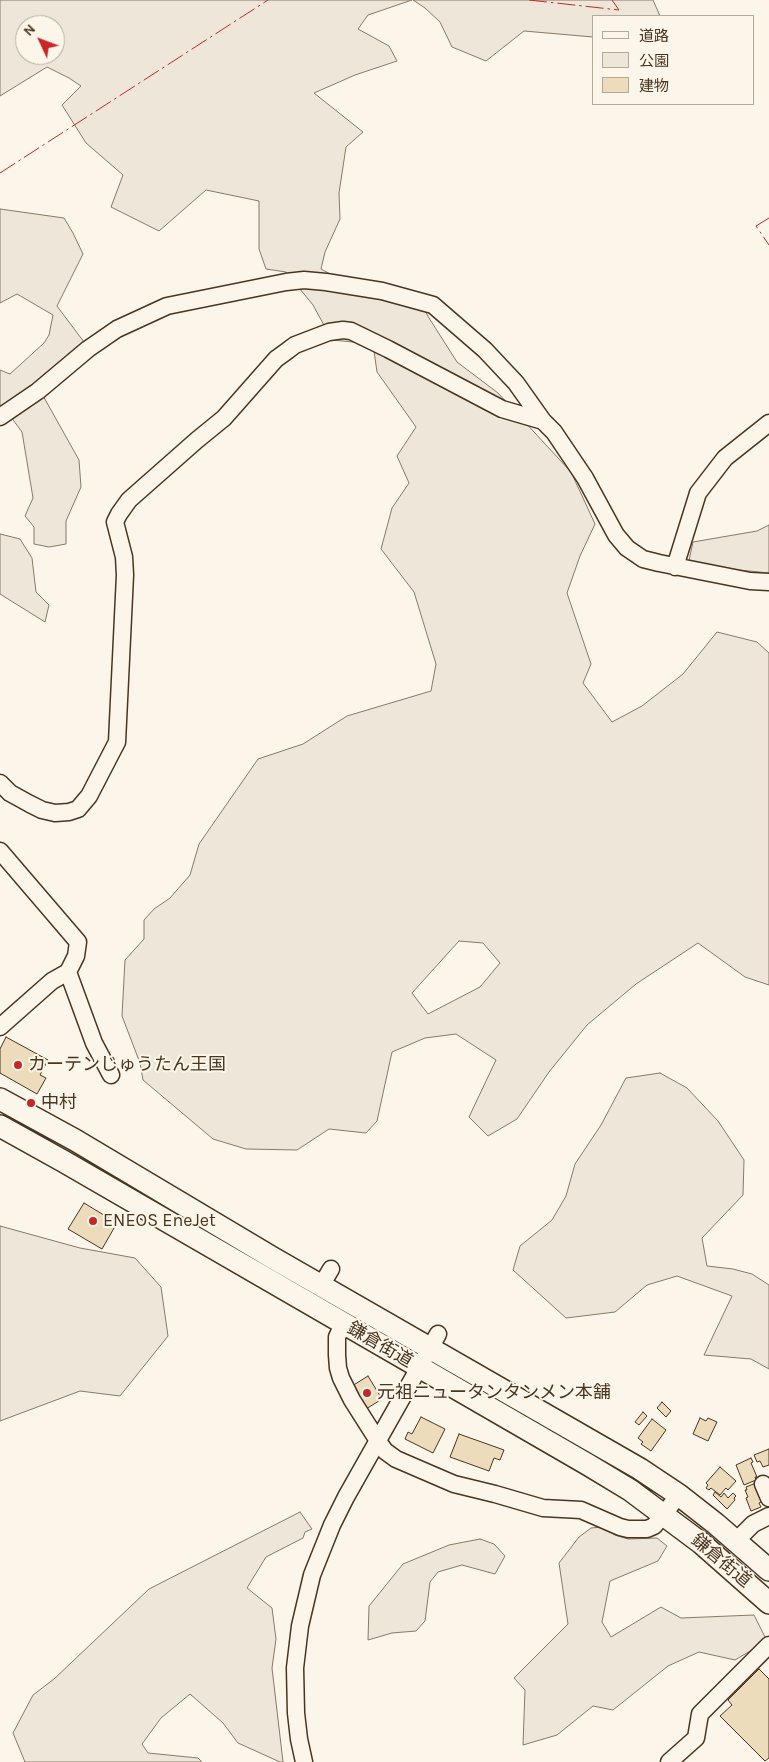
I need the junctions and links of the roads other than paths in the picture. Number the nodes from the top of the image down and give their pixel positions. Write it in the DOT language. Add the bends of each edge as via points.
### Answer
graph roads {
  1 [pos="0,417"];
  2 [pos="543,421"];
  3 [pos="769,423"];
  4 [pos="675,566"];
  5 [pos="769,582"];
  6 [pos="0,783"];
  7 [pos="0,851"];
  8 [pos="68,972"];
  9 [pos="0,1027"];
  10 [pos="111,1074"];
  11 [pos="0,1098"];
  12 [pos="0,1126"];
  13 [pos="342,1324"];
  14 [pos="434,1341"];
  15 [pos="419,1368"];
  16 [pos="378,1441"];
  17 [pos="679,1495"];
  18 [pos="664,1515"];
  19 [pos="769,1516"];
  20 [pos="736,1541"];
  21 [pos="769,1570"];
  22 [pos="769,1603"];
  23 [pos="769,1645"];
  24 [pos="304,1762"];
  25 [pos="669,1762"];
  1 -- 2 [label="street" via="38,391 95,344 134,320 167,306 304,280 364,288 433,305 491,357"];
  2 -- 4 [label="street" via="585,478 607,522 627,548 643,559"];
  2 -- 6 [label="street" via="502,409 351,331 329,332 295,345 276,360 224,418 129,500 119,514 116,522 125,575 118,735 114,750 90,796 78,809 55,812 30,804"];
  3 -- 4 [label="street" via="725,458 698,493"];
  4 -- 5 [label="street"];
  7 -- 8 [label="street" via="78,942 76,956"];
  8 -- 9 [label="street" via="52,981"];
  8 -- 10 [label="street" via="94,1043"];
  11 -- 14 [label="main road, 鎌倉街道" via="326,1277"];
  12 -- 13 [label="main road, 鎌倉街道"];
  13 -- 15 [label="main road, 鎌倉街道"];
  13 -- 16 [label="street" via="337,1337 338,1368 352,1400"];
  14 -- 15 [label="street"];
  14 -- 17 [label="main road, 鎌倉街道"];
  15 -- 16 [label="street"];
  15 -- 18 [label="main road, 鎌倉街道" via="587,1464"];
  16 -- 18 [label="street" via="396,1458 454,1484 543,1508 581,1510 620,1528 647,1529"];
  16 -- 24 [label="street" via="332,1525 304,1604 295,1688"];
  17 -- 18 [label="street"];
  17 -- 20 [label="main road, 鎌倉街道"];
  18 -- 22 [label="main road, 鎌倉街道"];
  19 -- 20 [label="street" via="752,1524"];
  20 -- 21 [label="main road, 鎌倉街道"];
  23 -- 25 [label="street" via="700,1714 696,1738"];
}
